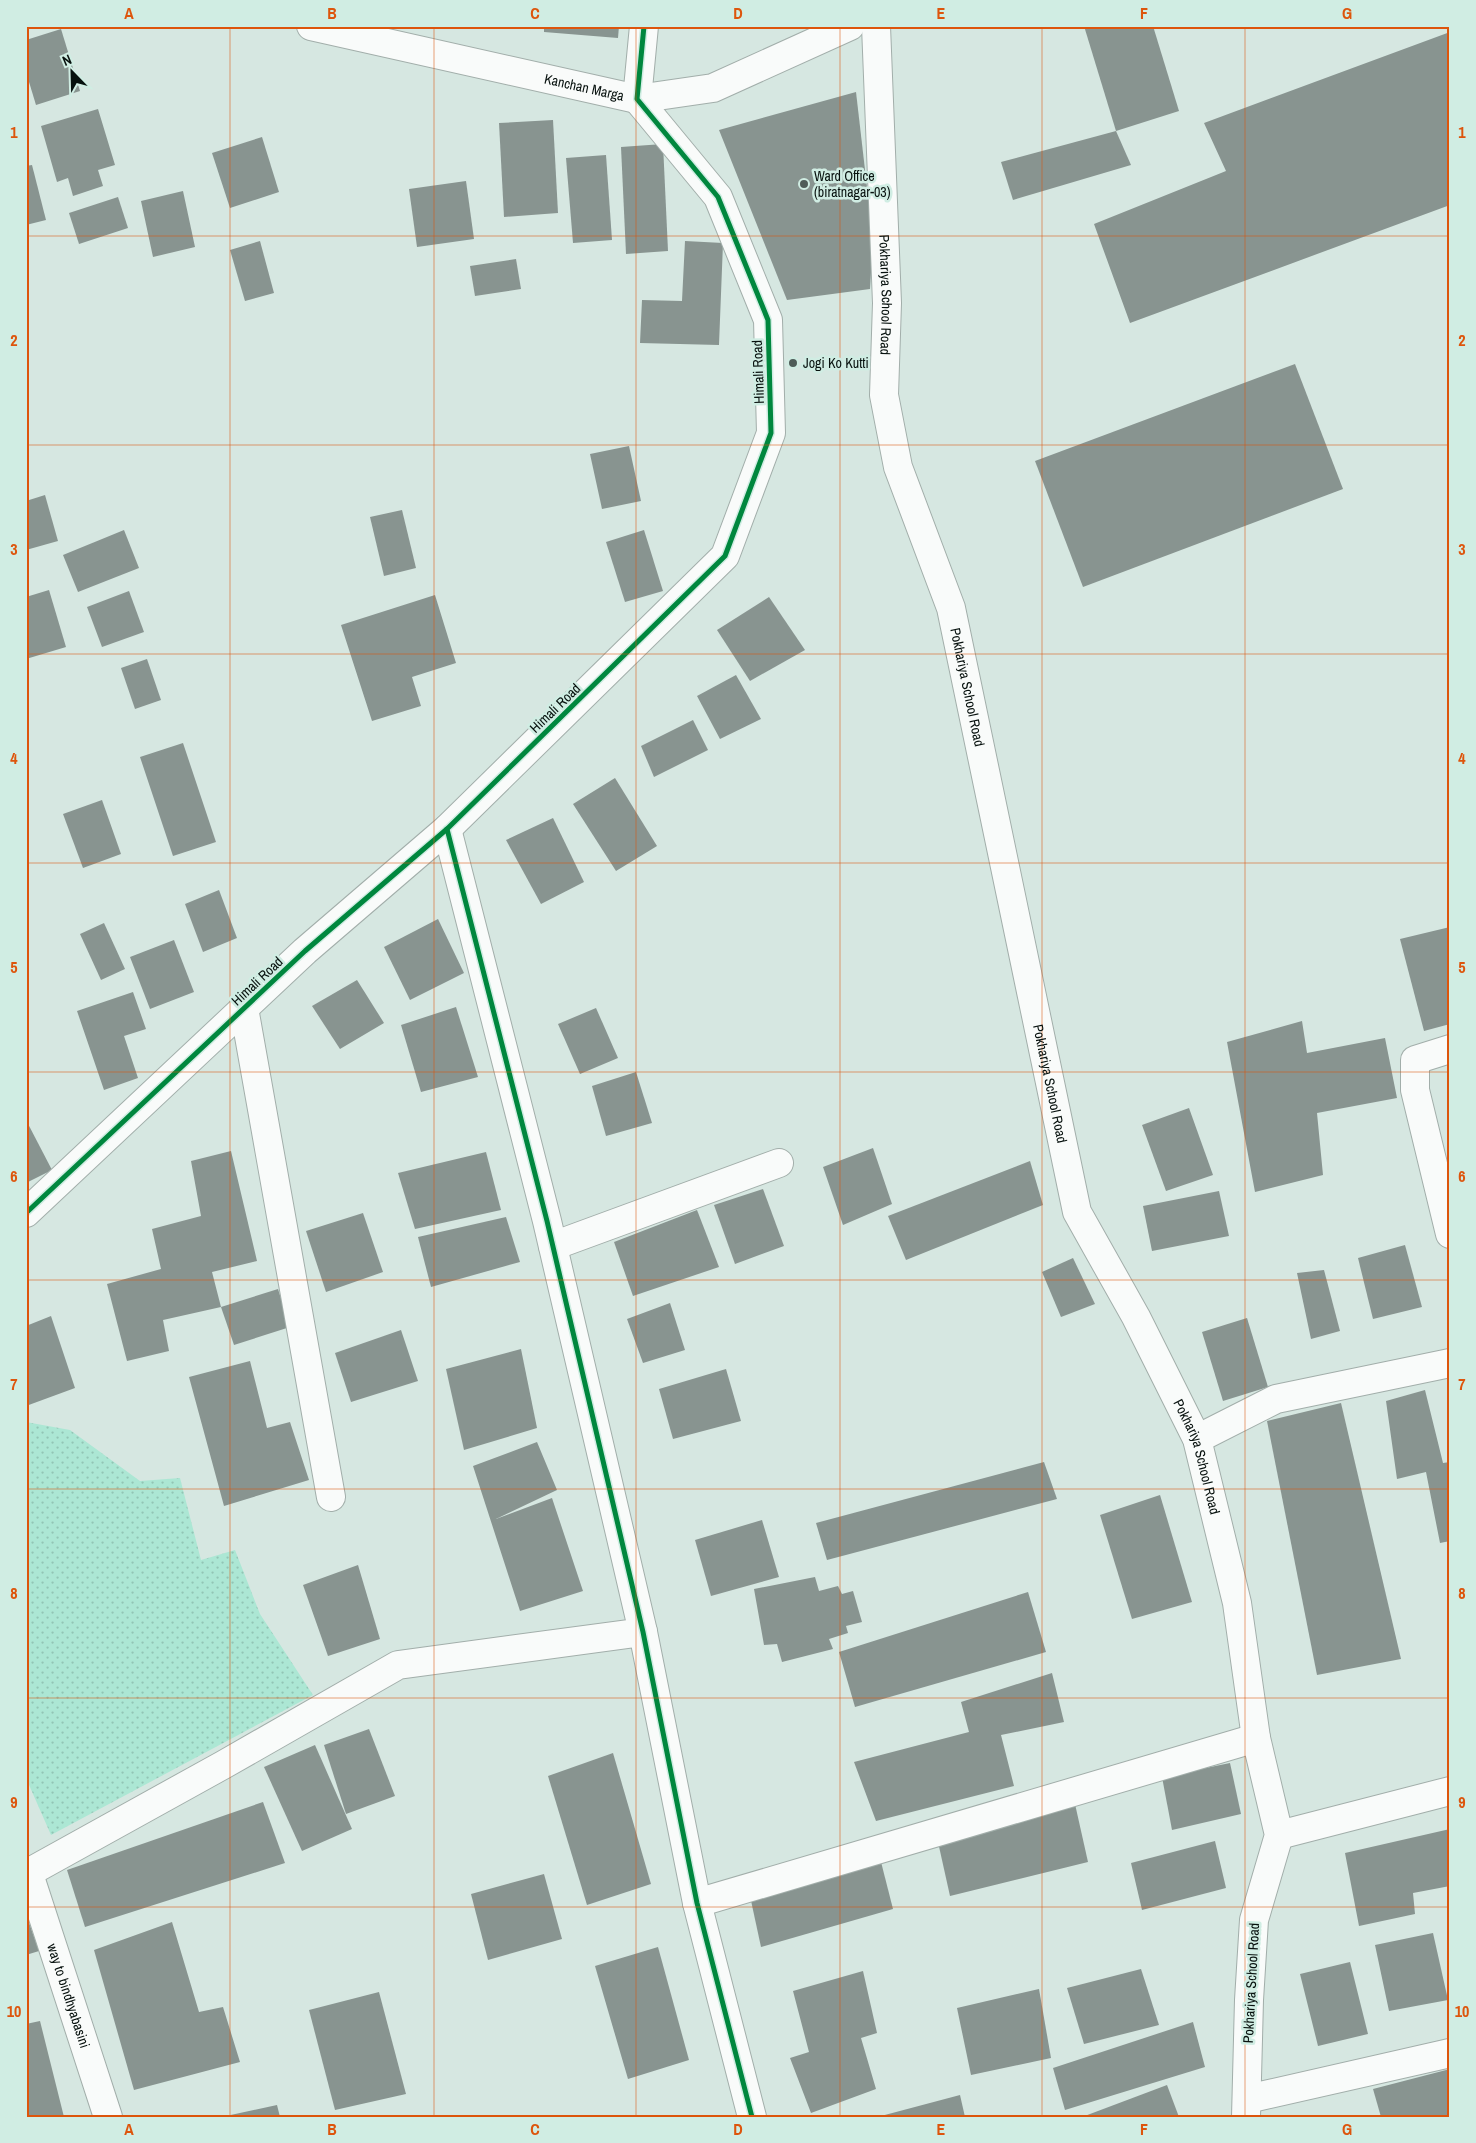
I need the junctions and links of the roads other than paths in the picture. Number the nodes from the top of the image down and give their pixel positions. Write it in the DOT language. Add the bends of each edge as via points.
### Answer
graph roads {
  1 [pos="311,26"];
  2 [pos="644,26"];
  3 [pos="850,26"];
  4 [pos="876,26"];
  5 [pos="637,99"];
  6 [pos="447,829"];
  7 [pos="244,1008"];
  8 [pos="1450,1049"];
  9 [pos="779,1163"];
  10 [pos="26,1213"];
  11 [pos="1450,1234"];
  12 [pos="553,1246"];
  13 [pos="1450,1363"];
  14 [pos="1196,1439"];
  15 [pos="331,1497"];
  16 [pos="643,1632"];
  17 [pos="1256,1738"];
  18 [pos="1450,1791"];
  19 [pos="1279,1835"];
  20 [pos="28,1874"];
  21 [pos="697,1903"];
  22 [pos="1450,2053"];
  23 [pos="1247,2108"];
  24 [pos="108,2117"];
  25 [pos="752,2117"];
  1 -- 5 [label="street, Kanchan Marga"];
  2 -- 5 [label="street"];
  3 -- 5 [label="street, Kanchan Marga" via="713,88"];
  4 -- 14 [label="street, Pokhariya School Road" via="887,303 884,395 898,466 951,608 1077,1212 1136,1317"];
  5 -- 6 [label="street, Himali Road" via="718,198 768,320 771,433 725,556"];
  6 -- 7 [label="street, Himali Road"];
  6 -- 12 [label="street"];
  7 -- 10 [label="street, Himali Road"];
  7 -- 15 [label="street"];
  8 -- 11 [label="street" via="1415,1060 1415,1090"];
  9 -- 12 [label="street"];
  12 -- 16 [label="street"];
  13 -- 14 [label="street" via="1276,1399"];
  14 -- 17 [label="street, Pokhariya School Road" via="1237,1603"];
  16 -- 20 [label="street" via="398,1665"];
  16 -- 21 [label="street"];
  17 -- 19 [label="street, Pokhariya School Road"];
  17 -- 21 [label="street"];
  18 -- 19 [label="street"];
  19 -- 23 [label="street, Pokhariya School Road" via="1254,1920"];
  20 -- 24 [label="street, way to bindhyabasini"];
  21 -- 25 [label="street"];
  22 -- 23 [label="street"];
}
